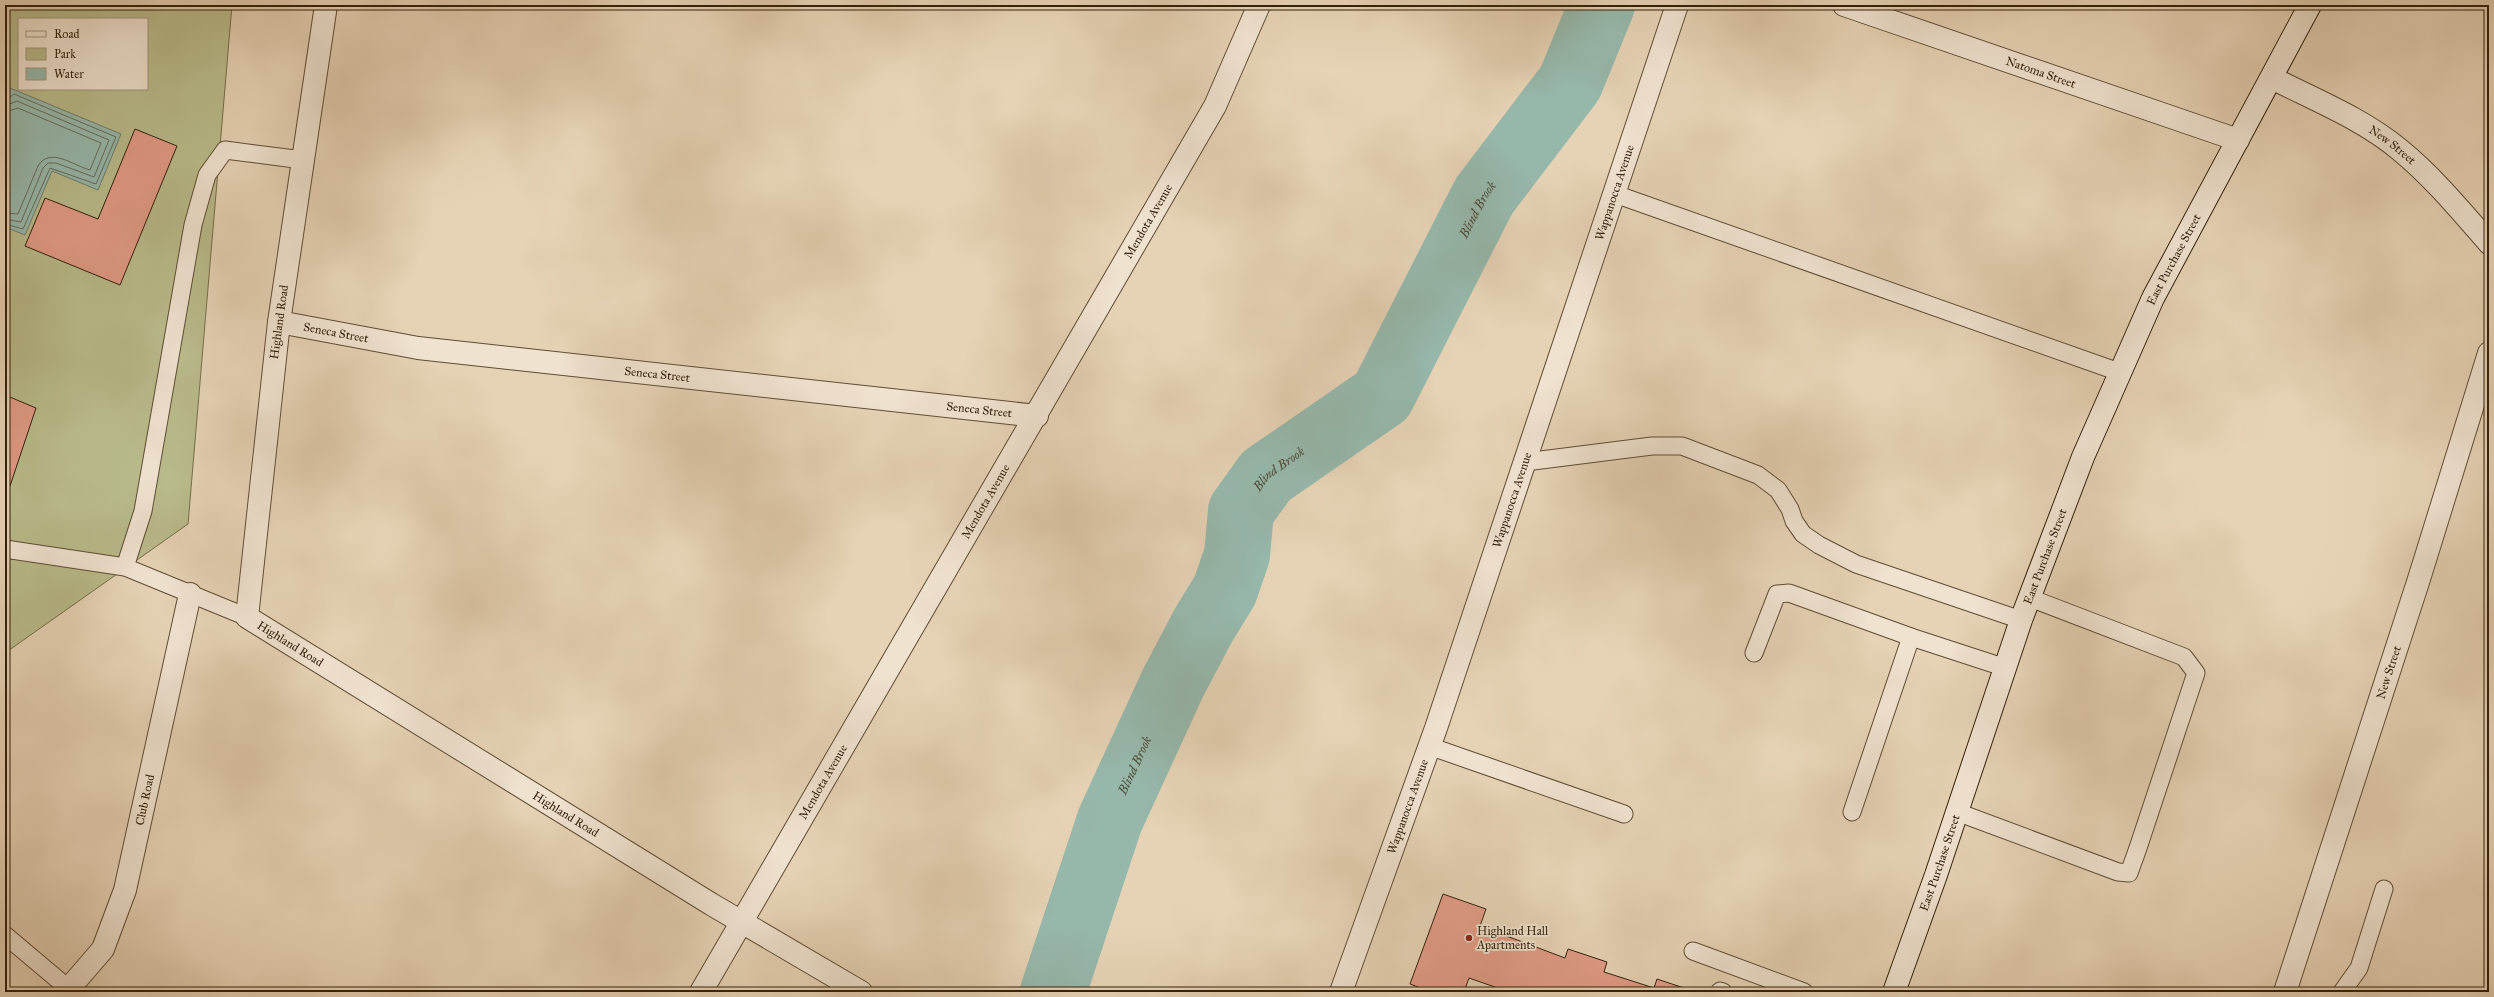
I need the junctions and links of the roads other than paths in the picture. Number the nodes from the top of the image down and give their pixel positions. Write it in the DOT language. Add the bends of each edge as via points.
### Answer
graph roads {
  1 [pos="326,5"];
  2 [pos="1259,5"];
  3 [pos="1677,5"];
  4 [pos="1844,5"];
  5 [pos="2310,5"];
  6 [pos="2272,78"];
  7 [pos="2238,140"];
  8 [pos="303,160"];
  9 [pos="1615,194"];
  10 [pos="2489,243"];
  11 [pos="279,322"];
  12 [pos="2489,353"];
  13 [pos="2119,372"];
  14 [pos="1037,416"];
  15 [pos="1525,462"];
  16 [pos="5,549"];
  17 [pos="125,567"];
  18 [pos="190,594"];
  19 [pos="2030,598"];
  20 [pos="247,617"];
  21 [pos="2021,620"];
  22 [pos="1911,637"];
  23 [pos="1754,652"];
  24 [pos="2006,668"];
  25 [pos="1429,746"];
  26 [pos="1852,812"];
  27 [pos="1957,812"];
  28 [pos="1624,814"];
  29 [pos="2384,889"];
  30 [pos="741,922"];
  31 [pos="5,935"];
  32 [pos="1693,951"];
  33 [pos="68,990"];
  34 [pos="701,992"];
  35 [pos="861,992"];
  36 [pos="1341,992"];
  37 [pos="1804,992"];
  38 [pos="1894,992"];
  39 [pos="2285,992"];
  40 [pos="2342,992"];
  1 -- 8 [label="street, Highland Road"];
  2 -- 14 [label="street, Mendota Avenue" via="1216,106"];
  3 -- 9 [label="street, Wappanocca Avenue"];
  4 -- 7 [label="street, Natoma Street"];
  5 -- 6 [label="street"];
  6 -- 7 [label="street, East Purchase Street"];
  6 -- 10 [label="street, New Street" via="2370,129 2400,149 2428,175"];
  7 -- 13 [label="street, East Purchase Street" via="2153,298"];
  8 -- 11 [label="street, Highland Road"];
  8 -- 17 [label="lane" via="225,150 207,175 193,225 143,510"];
  9 -- 13 [label="lane"];
  9 -- 15 [label="street, Wappanocca Avenue"];
  11 -- 14 [label="street, Seneca Street" via="418,348"];
  11 -- 20 [label="street, Highland Road"];
  12 -- 39 [label="street, New Street" via="2419,579"];
  13 -- 19 [label="street, East Purchase Street" via="2083,457"];
  14 -- 30 [label="street, Mendota Avenue"];
  15 -- 21 [label="lane" via="1669,445 1682,446 1758,475 1778,490 1794,521 1804,534 1819,546 1856,564"];
  15 -- 25 [label="street, Wappanocca Avenue"];
  16 -- 17 [label="lane"];
  17 -- 18 [label="lane"];
  18 -- 20 [label="lane"];
  18 -- 33 [label="street, Club Road" via="125,890 103,949"];
  19 -- 21 [label="street, East Purchase Street"];
  19 -- 27 [label="lane" via="2184,656 2196,673 2138,848 2129,873 2118,872"];
  20 -- 30 [label="street, Highland Road"];
  21 -- 24 [label="street, East Purchase Street"];
  22 -- 23 [label="lane" via="1789,593 1777,594"];
  22 -- 24 [label="lane"];
  22 -- 26 [label="lane"];
  24 -- 27 [label="street, East Purchase Street"];
  25 -- 28 [label="lane"];
  25 -- 36 [label="street, Wappanocca Avenue"];
  27 -- 38 [label="street, East Purchase Street"];
  29 -- 40 [label="lane" via="2359,968"];
  30 -- 34 [label="street, Mendota Avenue"];
  30 -- 35 [label="street, Highland Road"];
  31 -- 33 [label="lane"];
  32 -- 37 [label="lane"];
}
